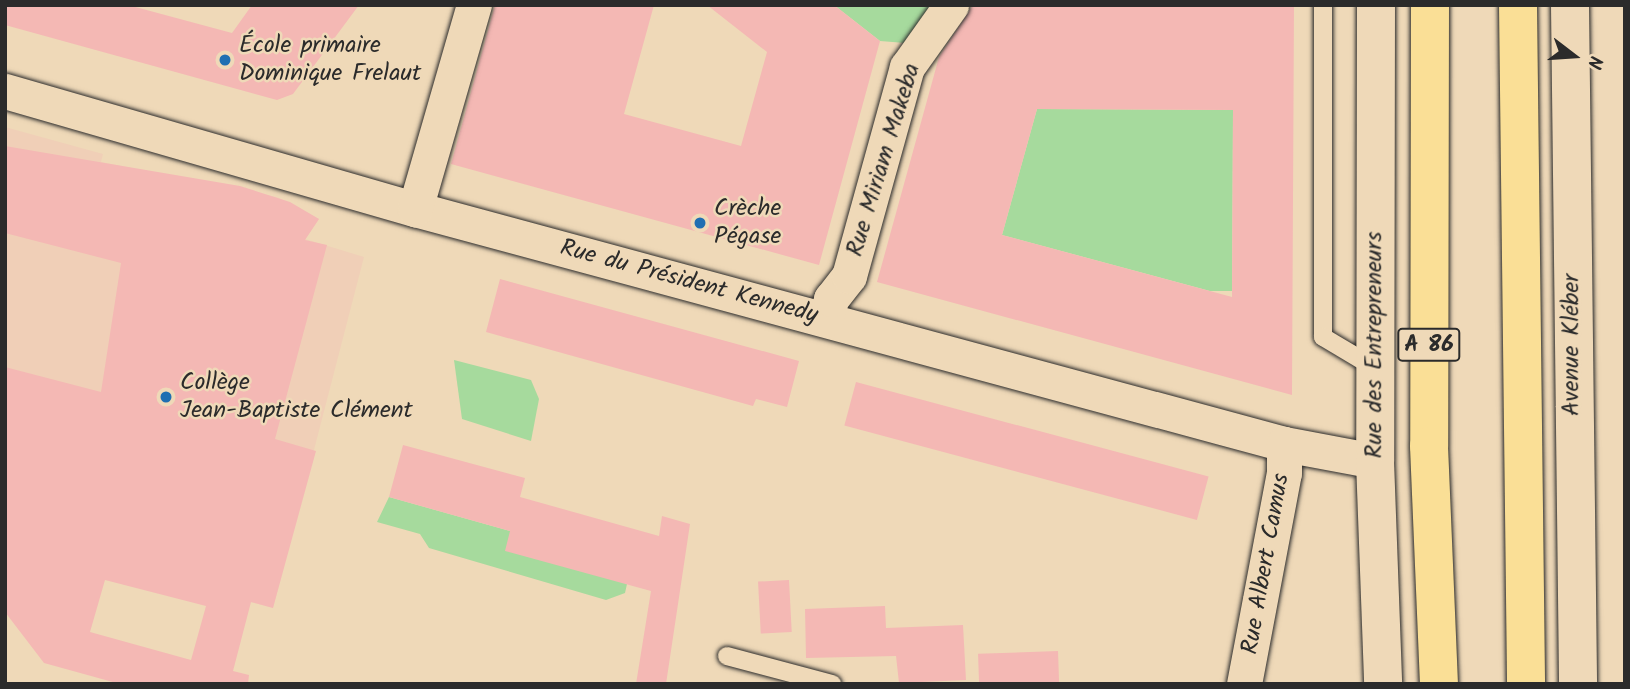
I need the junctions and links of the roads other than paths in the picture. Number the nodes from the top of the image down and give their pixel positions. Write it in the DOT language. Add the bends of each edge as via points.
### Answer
graph roads {
  1 [pos="474,5"];
  2 [pos="951,5"];
  3 [pos="1323,5"];
  4 [pos="1376,5"];
  5 [pos="1430,5"];
  6 [pos="1518,5"];
  7 [pos="1570,5"];
  8 [pos="1595,5"];
  9 [pos="5,92"];
  10 [pos="415,209"];
  11 [pos="826,318"];
  12 [pos="1375,368"];
  13 [pos="1283,444"];
  14 [pos="1572,453"];
  15 [pos="1375,461"];
  16 [pos="727,656"];
  17 [pos="832,684"];
  18 [pos="1244,684"];
  19 [pos="1383,684"];
  20 [pos="1439,684"];
  21 [pos="1526,684"];
  22 [pos="1578,684"];
  1 -- 10 [label="street"];
  2 -- 11 [label="street, Rue Miriam Makeba" via="907,67 849,276 831,299"];
  3 -- 12 [label="lane" via="1323,337"];
  4 -- 12 [label="street, Rue des Entrepreneurs"];
  5 -- 20 [label="highway, A 86" via="1429,446"];
  6 -- 21 [label="highway" via="1519,428"];
  7 -- 14 [label="street, Avenue Kléber"];
  8 -- 14 [label="street" via="1596,259"];
  9 -- 10 [label="street, Rue du Président Kennedy"];
  10 -- 11 [label="street, Rue du Président Kennedy"];
  11 -- 13 [label="street, Rue du Président Kennedy"];
  12 -- 15 [label="street, Rue des Entrepreneurs"];
  13 -- 15 [label="street, Rue du Président Kennedy"];
  13 -- 18 [label="street, Rue Albert Camus" via="1284,473"];
  14 -- 22 [label="street, Avenue Kléber"];
  15 -- 19 [label="street, Rue des Entrepreneurs"];
  16 -- 17 [label="lane"];
}
